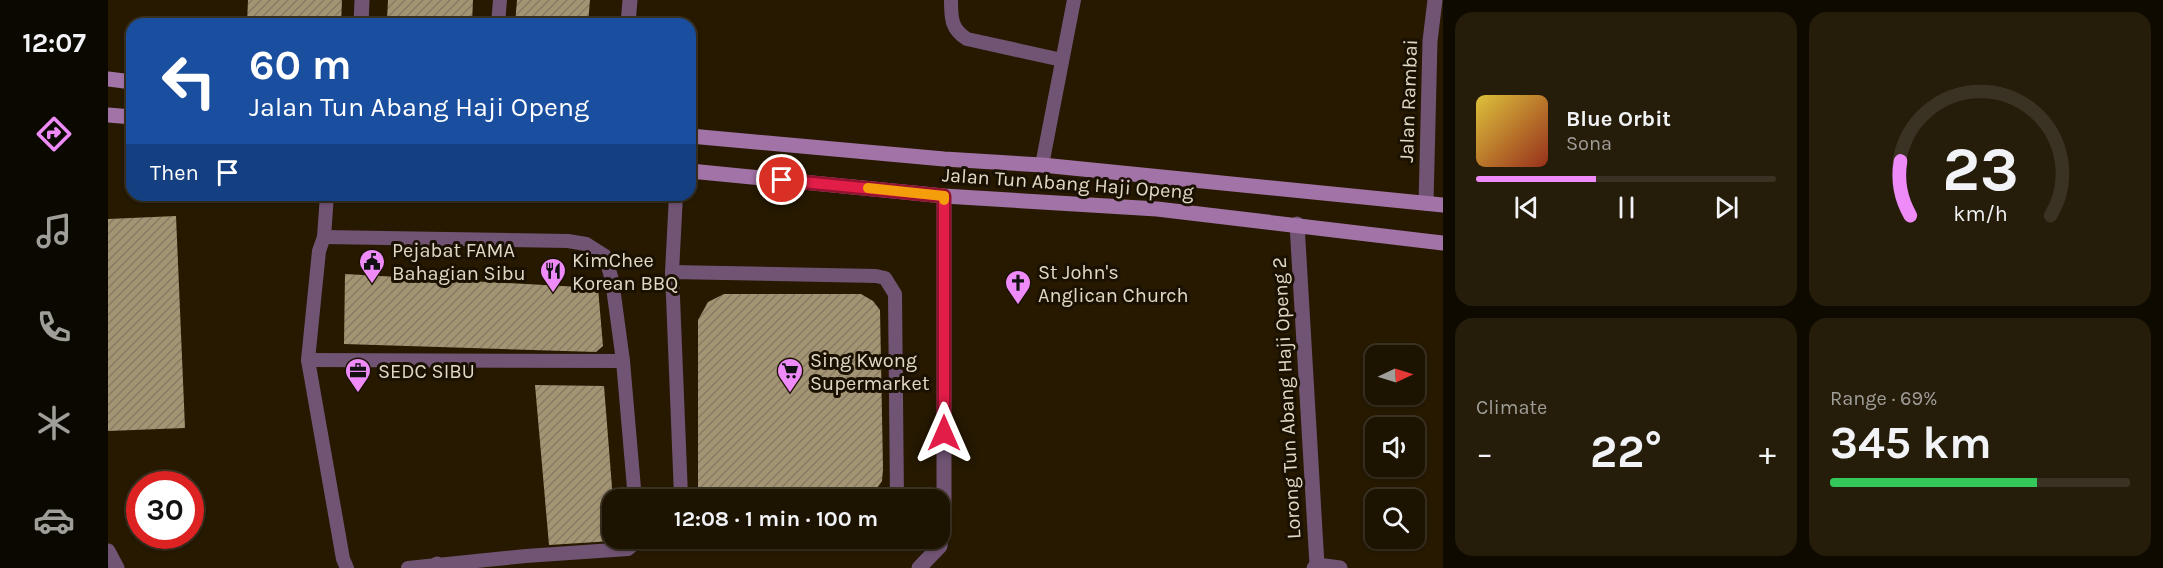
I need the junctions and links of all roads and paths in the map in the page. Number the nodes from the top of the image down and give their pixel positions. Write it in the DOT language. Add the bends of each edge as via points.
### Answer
graph roads {
  1 [pos="362,0"];
  2 [pos="500,0"];
  3 [pos="630,0"];
  4 [pos="951,0"];
  5 [pos="1074,0"];
  6 [pos="1435,0"];
  7 [pos="361,18"];
  8 [pos="498,18"];
  9 [pos="628,18"];
  10 [pos="1437,41"];
  11 [pos="1062,60"];
  12 [pos="108,79"];
  13 [pos="126,81"];
  14 [pos="108,115"];
  15 [pos="126,116"];
  16 [pos="696,137"];
  17 [pos="1042,165"];
  18 [pos="696,172"];
  19 [pos="944,196"];
  20 [pos="327,201"];
  21 [pos="676,201"];
  22 [pos="1426,203"];
  23 [pos="1443,205"];
  24 [pos="1297,224"];
  25 [pos="324,237"];
  26 [pos="1443,243"];
  27 [pos="672,272"];
  28 [pos="308,360"];
  29 [pos="622,361"];
  30 [pos="633,489"];
  31 [pos="682,489"];
  32 [pos="897,489"];
  33 [pos="941,489"];
  34 [pos="628,549"];
  35 [pos="937,549"];
  36 [pos="108,551"];
  37 [pos="437,566"];
  38 [pos="1316,566"];
  39 [pos="117,568"];
  40 [pos="347,568"];
  41 [pos="408,568"];
  42 [pos="919,568"];
  43 [pos="1340,568"];
  1 -- 7 [label="street"];
  2 -- 8 [label="lane"];
  3 -- 9 [label="street"];
  4 -- 11 [label="lane" via="951,21 956,32 967,39"];
  5 -- 11 [label="lane"];
  6 -- 10 [label="street, Jalan Rambai"];
  10 -- 22 [label="street, Jalan Rambai"];
  11 -- 17 [label="lane"];
  12 -- 13 [label="main road"];
  14 -- 15 [label="main road"];
  16 -- 17 [label="main road, Jalan Tun Abang Haji Openg"];
  17 -- 22 [label="main road, Jalan Tun Abang Haji Openg"];
  18 -- 19 [label="main road, Jalan Tun Abang Haji Openg"];
  19 -- 24 [label="main road, Jalan Tun Abang Haji Openg" via="1157,209"];
  19 -- 33 [label="street"];
  20 -- 25 [label="lane"];
  21 -- 27 [label="lane"];
  22 -- 23 [label="main road, Jalan Tun Abang Haji Openg"];
  24 -- 26 [label="main road, Jalan Tun Abang Haji Openg"];
  24 -- 38 [label="street, Lorong Tun Abang Haji Openg 2"];
  25 -- 28 [label="lane" via="319,251"];
  25 -- 29 [label="lane" via="586,244 604,256 612,280"];
  27 -- 31 [label="lane"];
  27 -- 32 [label="lane" via="885,278 895,294"];
  28 -- 29 [label="lane"];
  28 -- 40 [label="lane"];
  29 -- 30 [label="lane"];
  34 -- 37 [label="lane"];
  35 -- 42 [label="street"];
  36 -- 39 [label="street"];
  37 -- 41 [label="lane"];
  38 -- 43 [label="street"];
}
